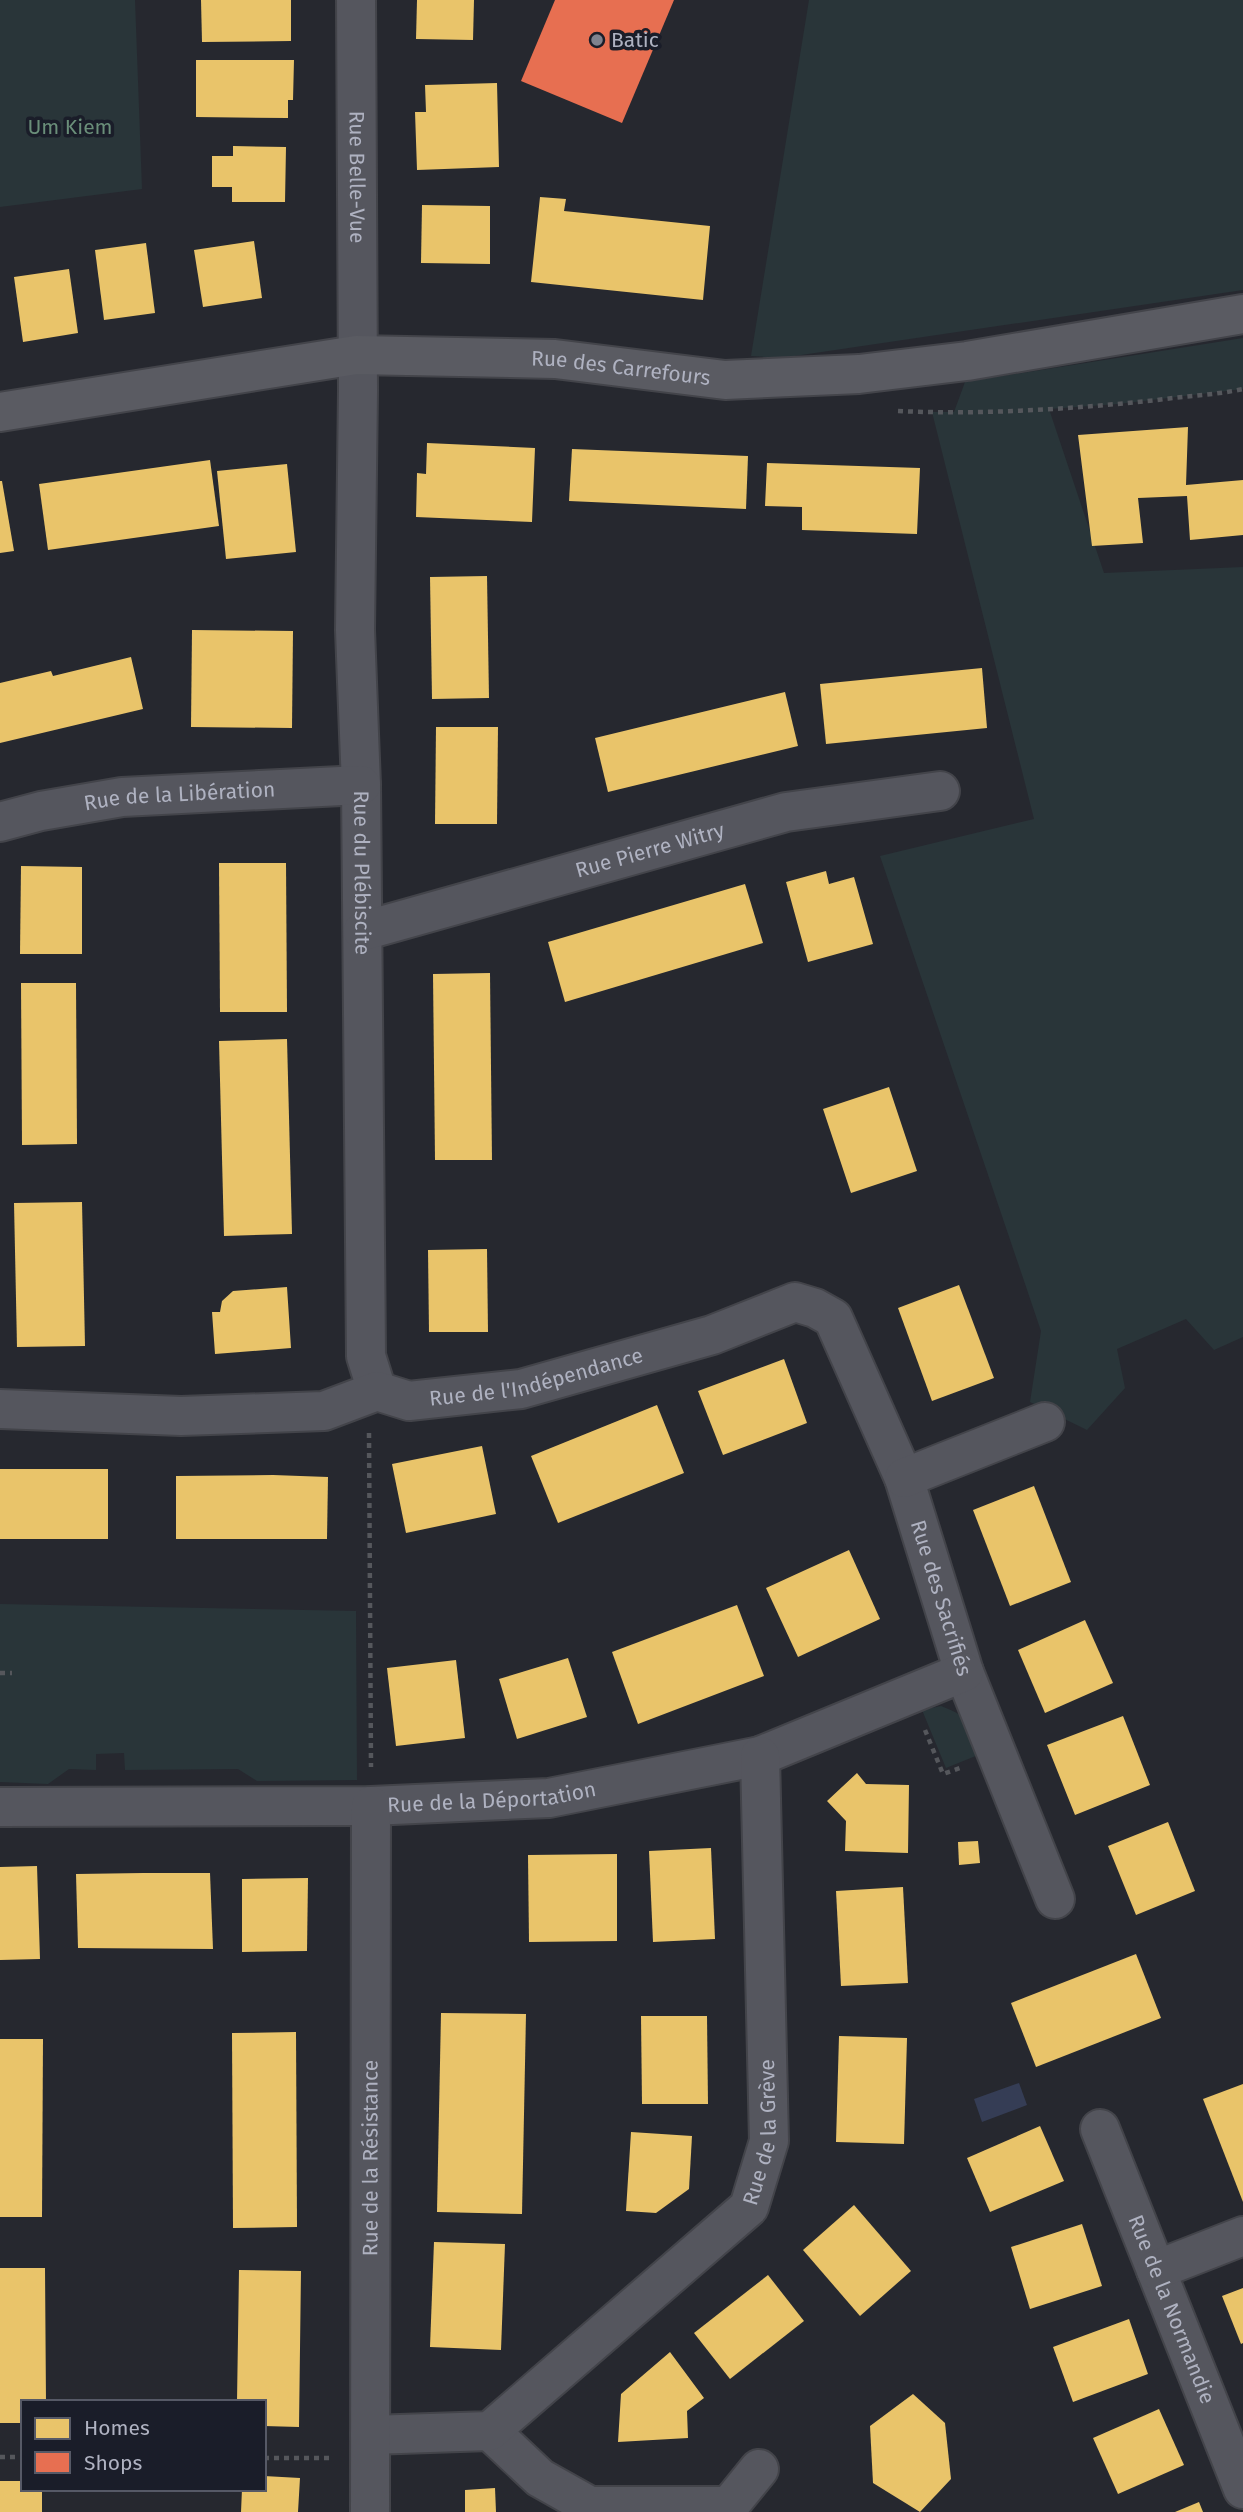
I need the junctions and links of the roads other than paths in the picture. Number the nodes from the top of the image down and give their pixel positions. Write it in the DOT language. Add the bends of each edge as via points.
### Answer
graph roads {
  1 [pos="356,0"];
  2 [pos="1243,314"];
  3 [pos="356,355"];
  4 [pos="0,412"];
  5 [pos="361,785"];
  6 [pos="940,791"];
  7 [pos="0,822"];
  8 [pos="363,931"];
  9 [pos="815,1308"];
  10 [pos="377,1391"];
  11 [pos="0,1409"];
  12 [pos="1045,1422"];
  13 [pos="904,1478"];
  14 [pos="964,1672"];
  15 [pos="760,1756"];
  16 [pos="371,1806"];
  17 [pos="0,1807"];
  18 [pos="1055,1899"];
  19 [pos="1100,2129"];
  20 [pos="1243,2236"];
  21 [pos="1156,2270"];
  22 [pos="490,2431"];
  23 [pos="370,2447"];
  24 [pos="759,2469"];
  25 [pos="1243,2489"];
  26 [pos="370,2512"];
  1 -- 3 [label="street, Rue Belle-Vue"];
  2 -- 3 [label="main road, Rue des Carrefours" via="859,374 725,380 555,359"];
  3 -- 4 [label="main road, Rue des Carrefours"];
  3 -- 5 [label="street, Rue du Plébiscite" via="355,630"];
  5 -- 7 [label="street, Rue de la Libération" via="122,797"];
  5 -- 8 [label="street, Rue du Plébiscite"];
  6 -- 8 [label="street, Rue Pierre Witry" via="786,812"];
  8 -- 10 [label="street, Rue du Plébiscite" via="366,1356"];
  9 -- 10 [label="street, Rue de l'Indépendance" via="795,1302 712,1335 520,1389 409,1401"];
  9 -- 13 [label="street, Rue des Sacrifiés" via="832,1318"];
  10 -- 11 [label="street" via="324,1411 181,1416"];
  12 -- 13 [label="street"];
  13 -- 14 [label="street, Rue des Sacrifiés"];
  14 -- 15 [label="street, Rue de la Déportation"];
  14 -- 18 [label="street, Rue des Sacrifiés"];
  15 -- 16 [label="street, Rue de la Déportation" via="549,1798"];
  15 -- 22 [label="street, Rue de la Grève" via="769,2141 749,2207"];
  16 -- 17 [label="street, Rue de la Déportation"];
  16 -- 23 [label="street, Rue de la Résistance"];
  19 -- 21 [label="street, Rue de la Normandie"];
  20 -- 21 [label="street"];
  21 -- 25 [label="street, Rue de la Normandie"];
  22 -- 23 [label="street"];
  22 -- 24 [label="street" via="540,2478 590,2506 729,2506"];
  23 -- 26 [label="street, Rue de la Résistance"];
}
